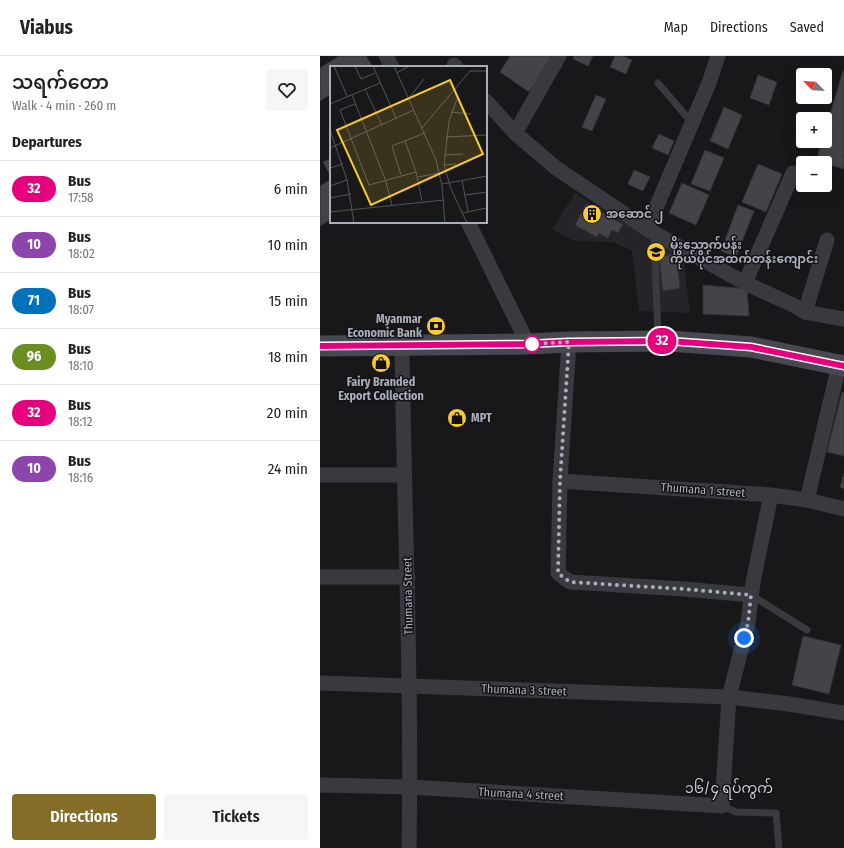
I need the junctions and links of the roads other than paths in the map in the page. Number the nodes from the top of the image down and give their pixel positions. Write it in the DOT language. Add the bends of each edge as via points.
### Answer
graph roads {
  1 [pos="386,56"];
  2 [pos="559,56"];
  3 [pos="718,56"];
  4 [pos="391,66"];
  5 [pos="658,83"];
  6 [pos="487,102"];
  7 [pos="692,123"];
  8 [pos="515,133"];
  9 [pos="793,173"];
  10 [pos="468,223"];
  11 [pos="650,231"];
  12 [pos="828,240"];
  13 [pos="745,283"];
  14 [pos="804,312"];
  15 [pos="844,319"];
  16 [pos="658,341"];
  17 [pos="569,342"];
  18 [pos="528,344"];
  19 [pos="402,345"];
  20 [pos="320,346"];
  21 [pos="841,366"];
  22 [pos="320,475"];
  23 [pos="404,475"];
  24 [pos="560,481"];
  25 [pos="770,495"];
  26 [pos="807,500"];
  27 [pos="844,509"];
  28 [pos="320,577"];
  29 [pos="408,577"];
  30 [pos="751,595"];
  31 [pos="807,630"];
  32 [pos="320,683"];
  33 [pos="410,687"];
  34 [pos="729,697"];
  35 [pos="844,713"];
  36 [pos="320,785"];
  37 [pos="410,787"];
  38 [pos="722,806"];
  39 [pos="409,848"];
  40 [pos="779,848"];
  1 -- 4 [label="street"];
  2 -- 8 [label="street"];
  3 -- 7 [label="street"];
  5 -- 7 [label="lane"];
  6 -- 8 [label="street"];
  7 -- 11 [label="street"];
  8 -- 11 [label="street" via="556,168"];
  9 -- 13 [label="street"];
  10 -- 18 [label="street"];
  11 -- 13 [label="street"];
  11 -- 16 [label="lane"];
  12 -- 14 [label="street"];
  13 -- 14 [label="street"];
  14 -- 15 [label="street"];
  16 -- 17 [label="main road"];
  16 -- 21 [label="main road" via="751,347"];
  17 -- 18 [label="main road"];
  17 -- 24 [label="street"];
  18 -- 19 [label="main road"];
  19 -- 20 [label="main road"];
  19 -- 23 [label="street, Thumana Street"];
  21 -- 26 [label="street"];
  22 -- 23 [label="street"];
  23 -- 29 [label="street, Thumana Street"];
  24 -- 25 [label="street, Thumana 1 street"];
  24 -- 30 [label="street" via="558,573 570,582"];
  25 -- 26 [label="street, Thumana 1 street"];
  25 -- 30 [label="street"];
  26 -- 27 [label="street, Thumana 1 street"];
  28 -- 29 [label="street"];
  29 -- 33 [label="street, Thumana Street"];
  30 -- 31 [label="lane"];
  30 -- 34 [label="street" via="748,623"];
  32 -- 33 [label="street, Thumana 3 street"];
  33 -- 34 [label="street, Thumana 3 street"];
  33 -- 37 [label="street, Thumana Street"];
  34 -- 35 [label="street, Thumana 3 street"];
  34 -- 38 [label="street"];
  36 -- 37 [label="street, Thumana 4 street"];
  37 -- 38 [label="street, Thumana 4 street"];
  37 -- 39 [label="street, Thumana Street"];
  38 -- 40 [label="lane" via="736,812 776,812"];
}
